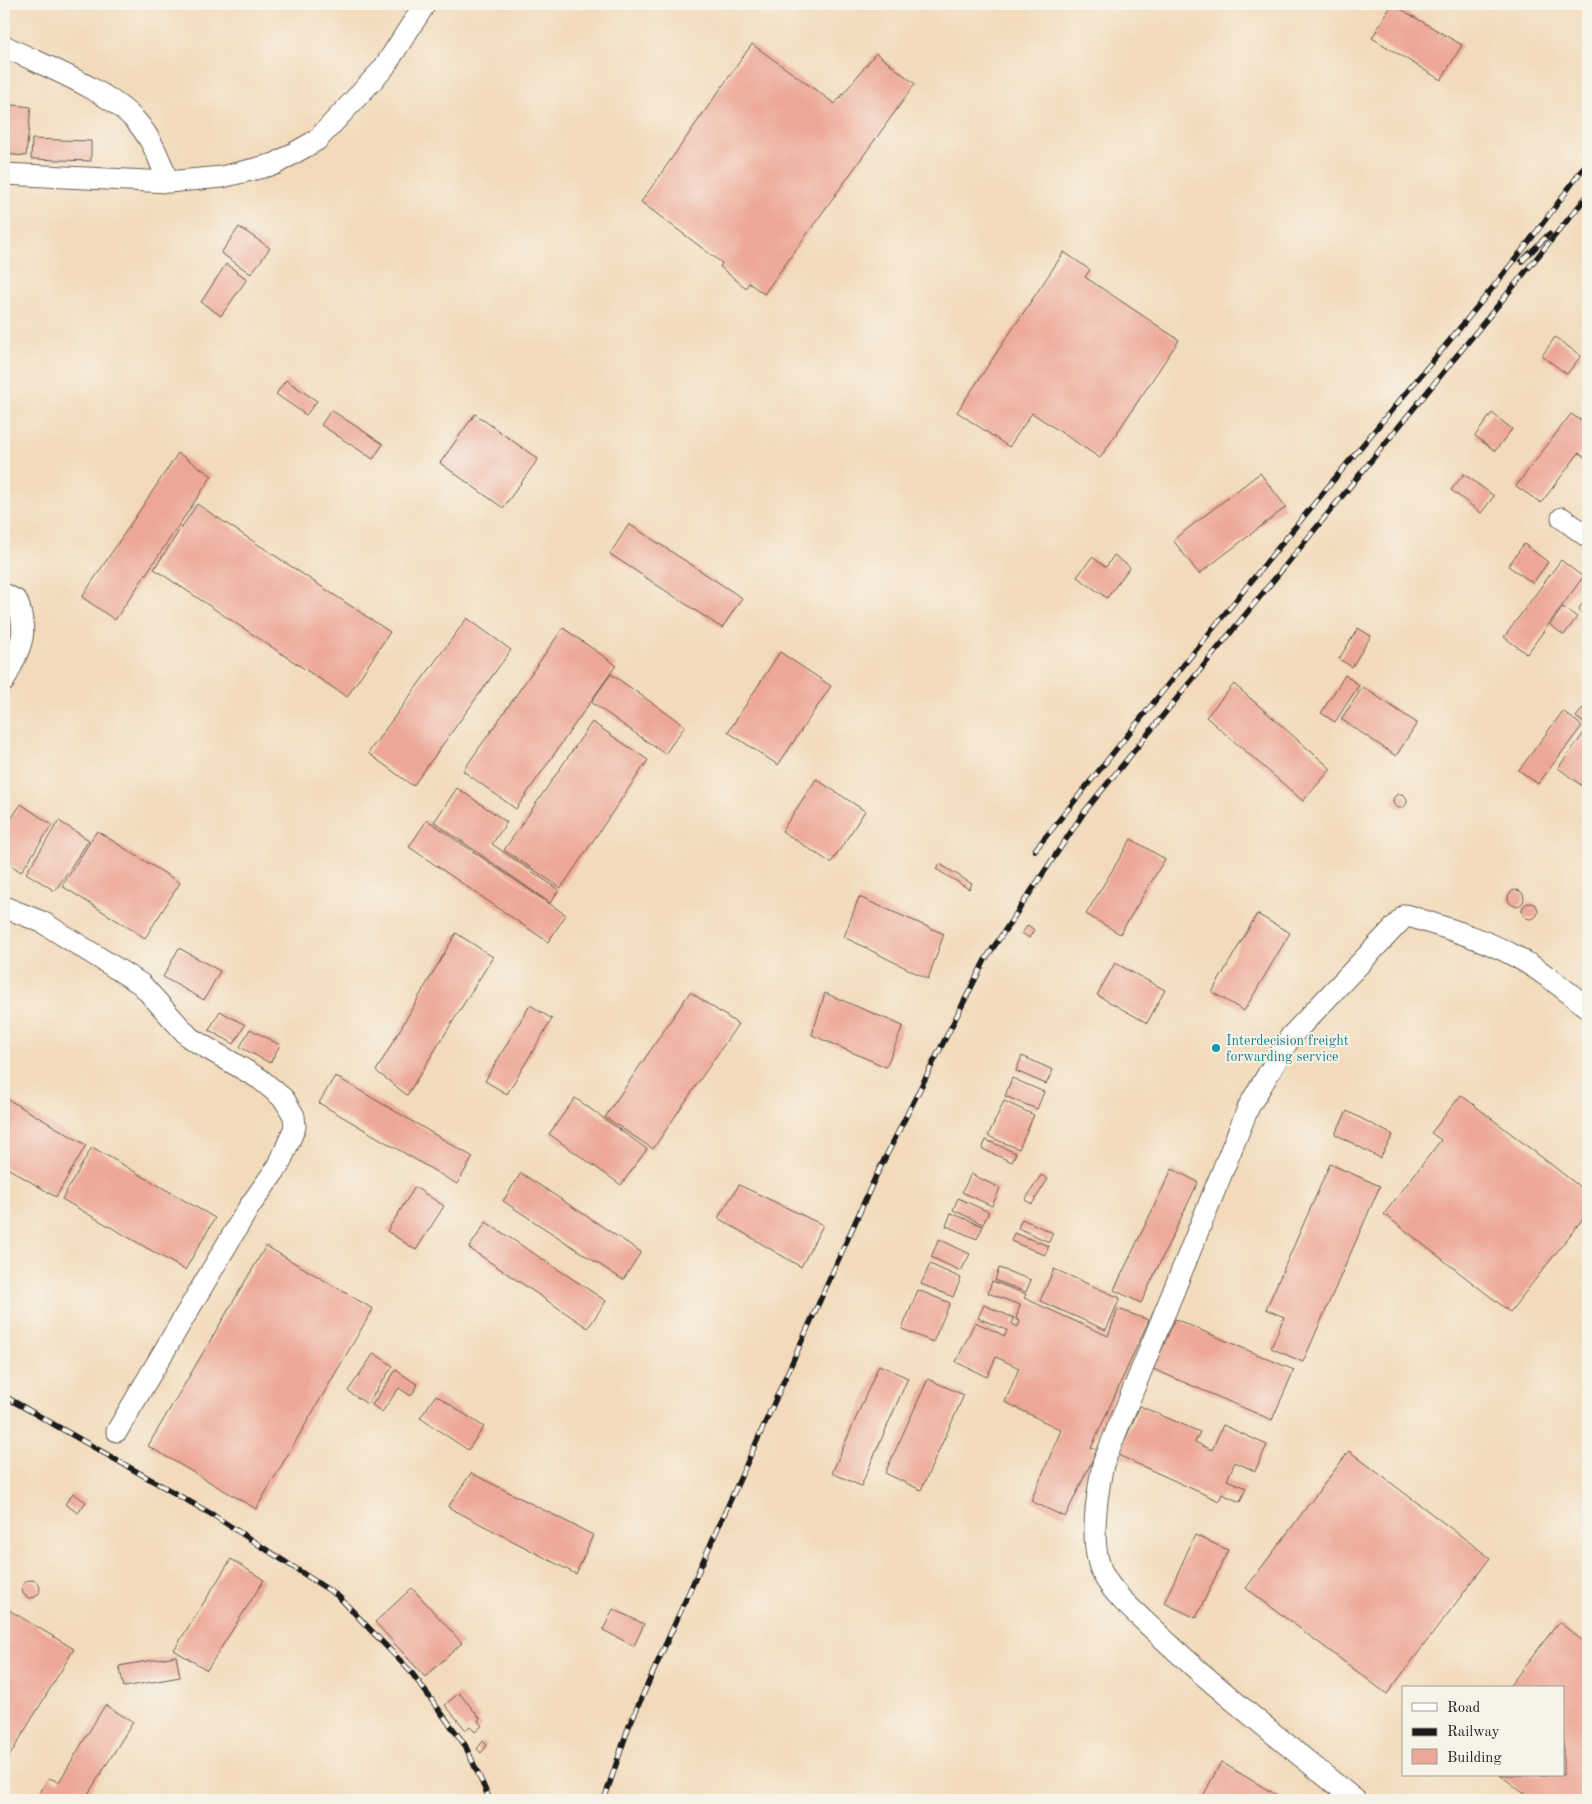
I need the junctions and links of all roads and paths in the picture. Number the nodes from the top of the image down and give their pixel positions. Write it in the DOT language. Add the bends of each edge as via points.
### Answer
graph roads {
  1 [pos="424,4"];
  2 [pos="4,46"];
  3 [pos="4,174"];
  4 [pos="168,182"];
  5 [pos="1562,518"];
  6 [pos="1588,537"];
  7 [pos="4,594"];
  8 [pos="4,681"];
  9 [pos="4,907"];
  10 [pos="1588,1008"];
  11 [pos="117,1431"];
  12 [pos="1356,1800"];
  1 -- 4 [label="street" via="382,70 317,140 275,164 222,177"];
  2 -- 4 [label="street" via="93,90 126,112 150,140"];
  3 -- 4 [label="street"];
  5 -- 6 [label="street"];
  7 -- 8 [label="street" via="16,601 23,619 23,633 19,651"];
  9 -- 11 [label="street" via="42,922 141,984 190,1038 260,1079 284,1099 294,1116 295,1127 279,1165 249,1207"];
  10 -- 12 [label="street" via="1514,955 1482,940 1406,915 1291,1036 1249,1106 1103,1464 1095,1521 1096,1546 1103,1575 1122,1600 1201,1675"];
}
